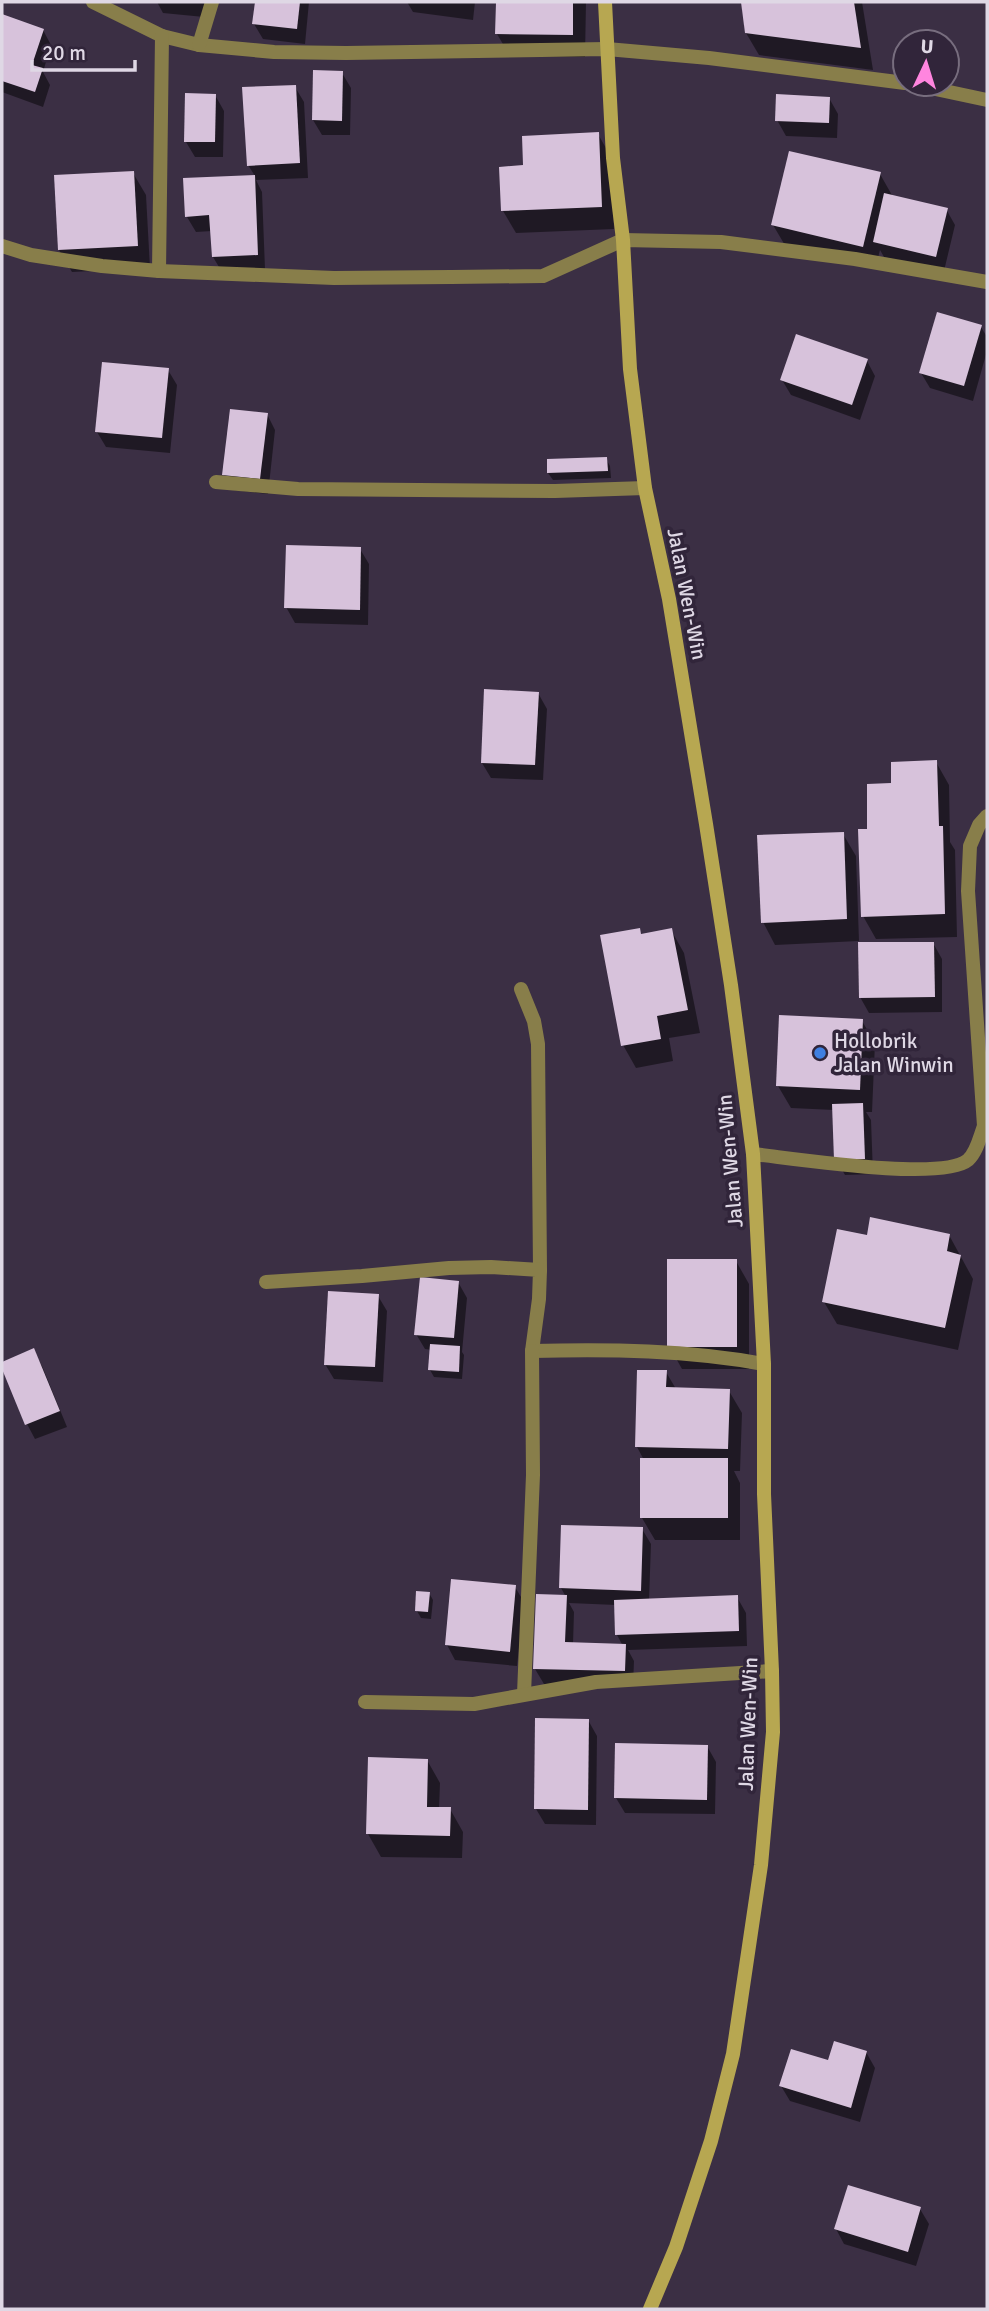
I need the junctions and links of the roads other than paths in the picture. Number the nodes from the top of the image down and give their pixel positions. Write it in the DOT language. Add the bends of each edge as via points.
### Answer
graph roads {
  1 [pos="93,2"];
  2 [pos="212,2"];
  3 [pos="605,2"];
  4 [pos="162,36"];
  5 [pos="199,45"];
  6 [pos="607,49"];
  7 [pos="891,81"];
  8 [pos="961,94"];
  9 [pos="987,100"];
  10 [pos="623,240"];
  11 [pos="2,246"];
  12 [pos="159,271"];
  13 [pos="987,282"];
  14 [pos="216,482"];
  15 [pos="645,488"];
  16 [pos="987,816"];
  17 [pos="521,989"];
  18 [pos="753,1154"];
  19 [pos="540,1270"];
  20 [pos="266,1282"];
  21 [pos="532,1351"];
  22 [pos="764,1364"];
  23 [pos="772,1671"];
  24 [pos="524,1694"];
  25 [pos="365,1702"];
  26 [pos="650,2309"];
  1 -- 4 [label="street"];
  2 -- 5 [label="street"];
  3 -- 6 [label="street, Jalan Wen-Win"];
  4 -- 5 [label="street"];
  4 -- 12 [label="street"];
  5 -- 6 [label="street" via="346,53"];
  6 -- 7 [label="street"];
  6 -- 10 [label="street, Jalan Wen-Win"];
  8 -- 9 [label="street"];
  10 -- 12 [label="street" via="543,276 334,278"];
  10 -- 13 [label="street" via="721,242"];
  10 -- 15 [label="street, Jalan Wen-Win" via="629,369"];
  11 -- 12 [label="street" via="32,255"];
  14 -- 15 [label="street" via="298,489"];
  15 -- 18 [label="street, Jalan Wen-Win" via="669,600 706,824"];
  16 -- 18 [label="street" via="970,846 968,891 984,1126 967,1161 907,1170"];
  17 -- 19 [label="street" via="538,1044"];
  18 -- 22 [label="street, Jalan Wen-Win"];
  19 -- 20 [label="street" via="449,1268"];
  19 -- 21 [label="street"];
  21 -- 22 [label="street" via="647,1351"];
  21 -- 24 [label="street" via="533,1475"];
  22 -- 23 [label="street, Jalan Wen-Win"];
  23 -- 24 [label="street" via="596,1682"];
  23 -- 26 [label="street, Jalan Wen-Win" via="773,1731 761,1865 733,2054 711,2141"];
  24 -- 25 [label="street" via="474,1704"];
}
